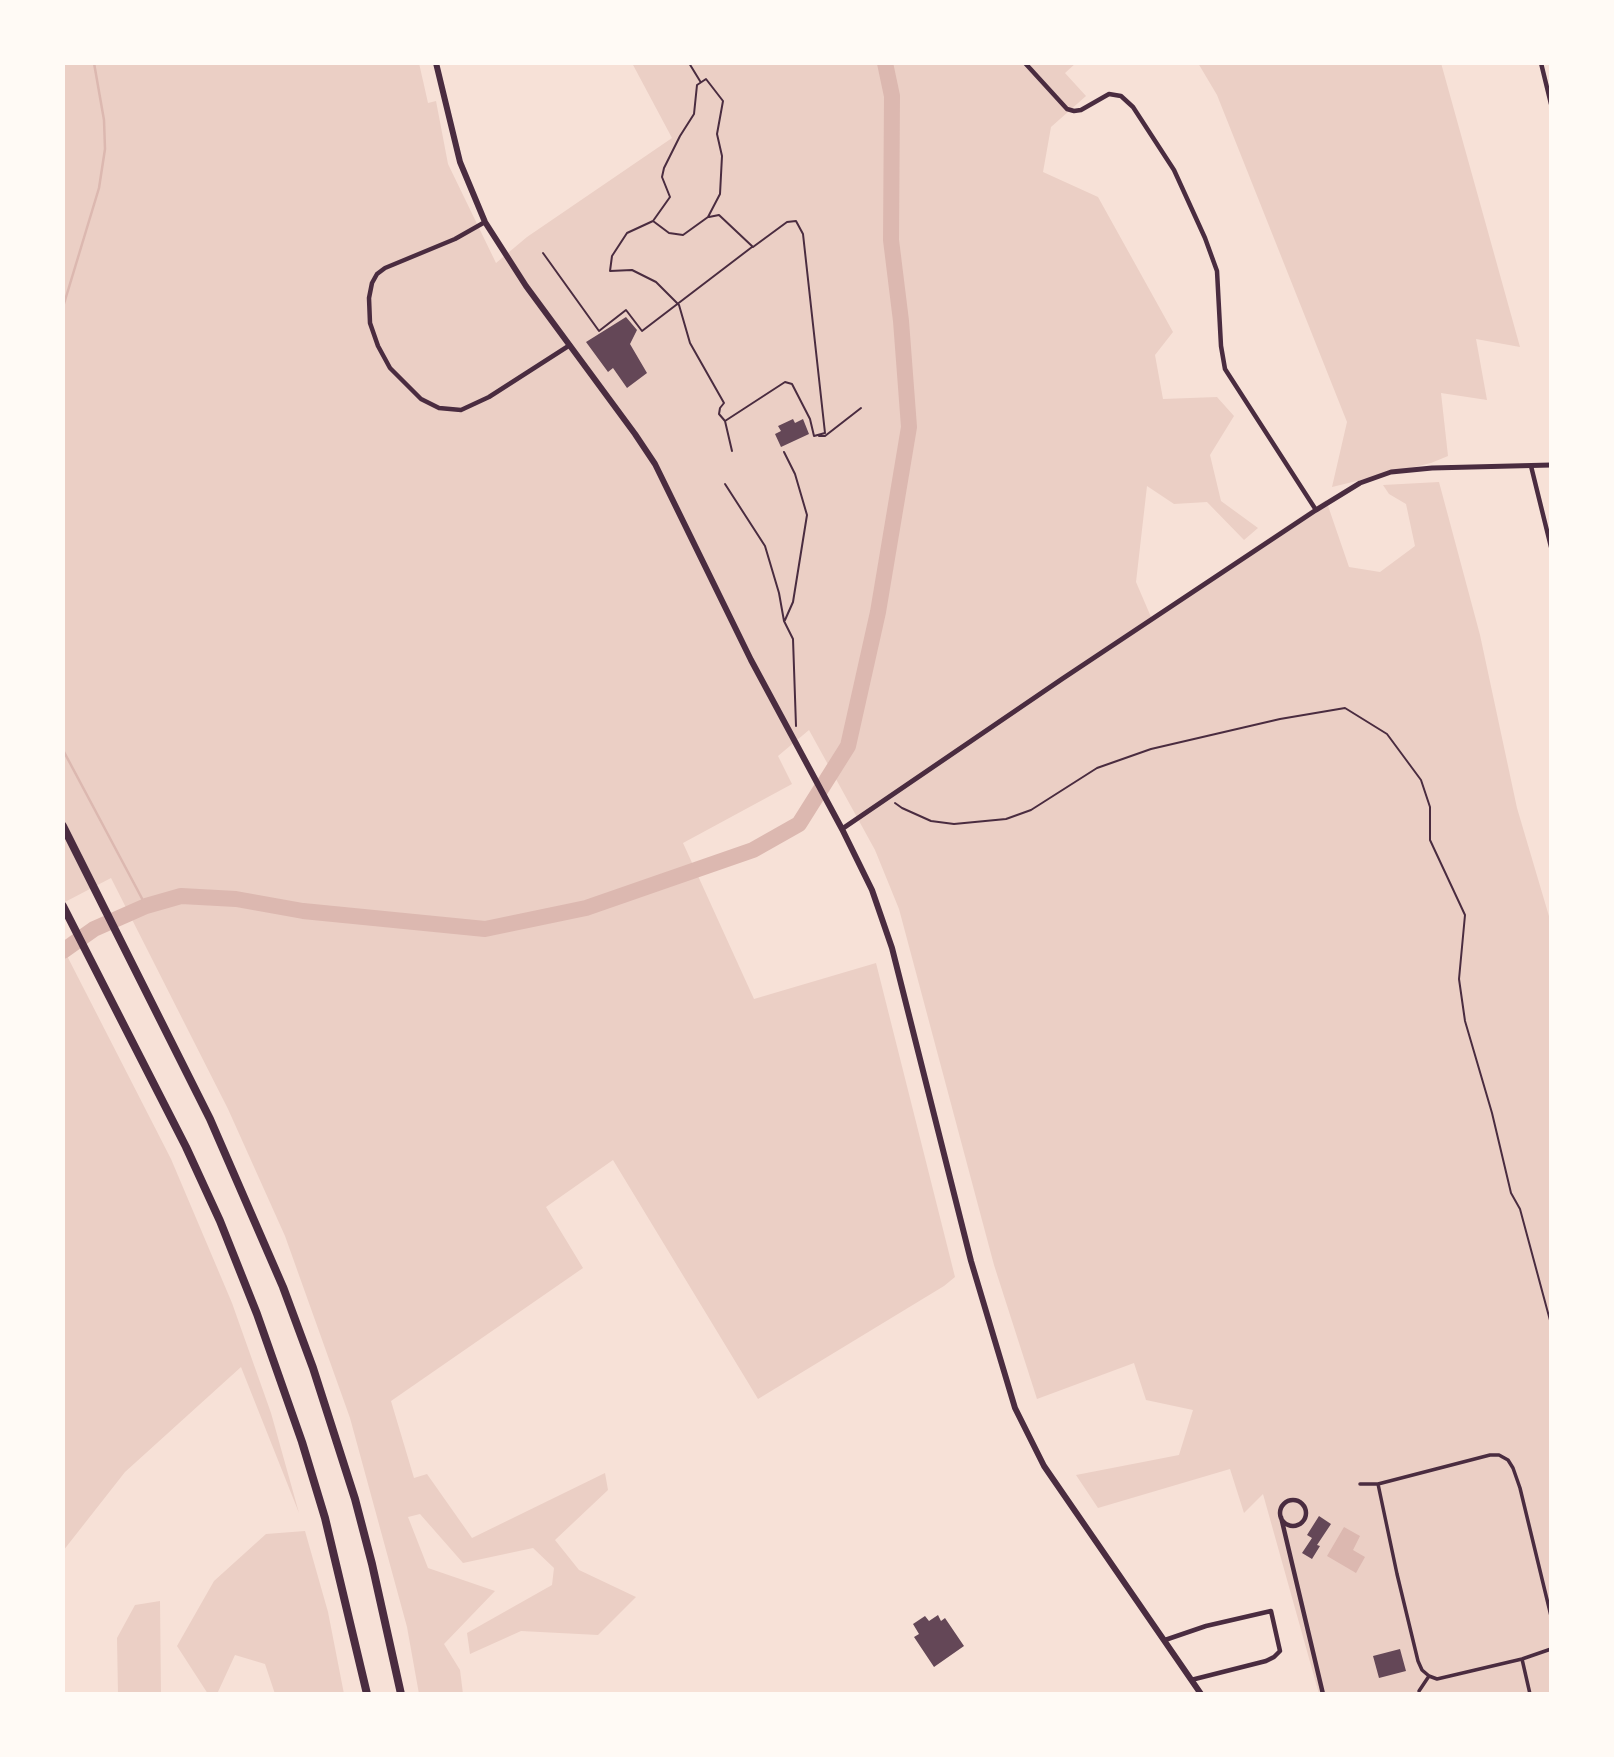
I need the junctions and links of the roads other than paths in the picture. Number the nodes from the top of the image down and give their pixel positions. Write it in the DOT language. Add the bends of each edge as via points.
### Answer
graph roads {
  1 [pos="436,63"];
  2 [pos="1025,63"];
  3 [pos="1541,63"];
  4 [pos="1551,104"];
  5 [pos="485,222"];
  6 [pos="570,345"];
  7 [pos="1551,465"];
  8 [pos="1531,466"];
  9 [pos="1316,510"];
  10 [pos="1551,547"];
  11 [pos="63,826"];
  12 [pos="842,829"];
  13 [pos="63,906"];
  14 [pos="1360,1484"];
  15 [pos="1378,1484"];
  16 [pos="1280,1517"];
  17 [pos="1551,1616"];
  18 [pos="1165,1640"];
  19 [pos="1551,1649"];
  20 [pos="1522,1659"];
  21 [pos="1429,1676"];
  22 [pos="1191,1680"];
  23 [pos="1419,1690"];
  24 [pos="367,1694"];
  25 [pos="401,1694"];
  26 [pos="1201,1694"];
  27 [pos="1323,1694"];
  28 [pos="1530,1694"];
  1 -- 5 [label="main road" via="457,153"];
  2 -- 9 [label="street" via="1067,109 1081,110 1109,94 1121,96 1133,107 1174,170 1212,254 1225,369"];
  3 -- 4 [label="street"];
  5 -- 6 [label="main road"];
  5 -- 6 [label="street" via="377,274 369,298 370,323 390,368 421,400 461,410"];
  6 -- 12 [label="main road" via="655,464 751,660"];
  7 -- 8 [label="street"];
  8 -- 9 [label="street" via="1391,472 1360,483"];
  8 -- 10 [label="street"];
  9 -- 12 [label="street"];
  11 -- 25 [label="highway" via="240,1184 271,1258 355,1499"];
  12 -- 18 [label="main road" via="872,890 892,948 971,1261 1016,1408 1044,1466"];
  13 -- 24 [label="highway" via="186,1147 257,1314 325,1518"];
  14 -- 15 [label="street"];
  15 -- 17 [label="street" via="1490,1455 1508,1460 1520,1488"];
  15 -- 21 [label="street" via="1418,1661"];
  16 -- 16 [label="street" via="1294,1525 1304,1518 1305,1510 1301,1503 1289,1501 1280,1509"];
  16 -- 27 [label="street"];
  18 -- 22 [label="main road"];
  18 -- 22 [label="street" via="1271,1611 1280,1651 1275,1657"];
  19 -- 20 [label="street"];
  20 -- 21 [label="street" via="1437,1679"];
  20 -- 28 [label="street"];
  21 -- 23 [label="street"];
  22 -- 26 [label="main road"];
}
